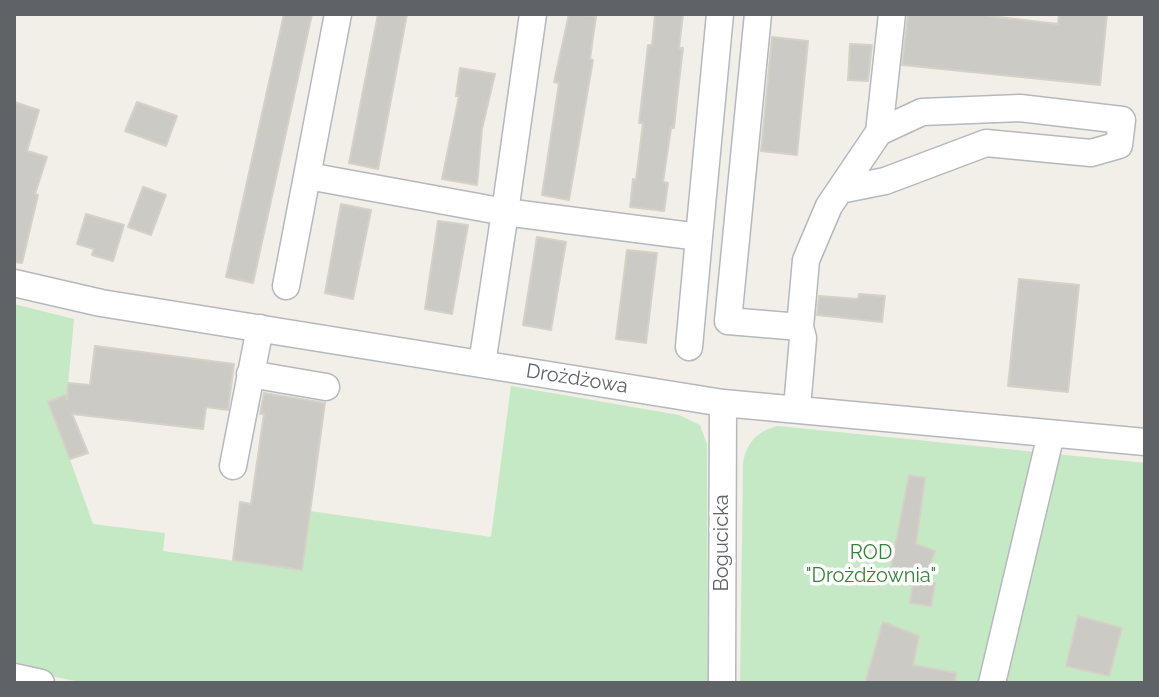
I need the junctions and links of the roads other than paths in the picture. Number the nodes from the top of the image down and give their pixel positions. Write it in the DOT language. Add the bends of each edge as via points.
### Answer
graph roads {
  1 [pos="338,14"];
  2 [pos="533,14"];
  3 [pos="720,14"];
  4 [pos="758,14"];
  5 [pos="892,14"];
  6 [pos="879,132"];
  7 [pos="308,176"];
  8 [pos="840,190"];
  9 [pos="505,212"];
  10 [pos="699,237"];
  11 [pos="14,283"];
  12 [pos="286,286"];
  13 [pos="800,327"];
  14 [pos="260,328"];
  15 [pos="689,347"];
  16 [pos="482,364"];
  17 [pos="250,374"];
  18 [pos="326,387"];
  19 [pos="723,403"];
  20 [pos="797,408"];
  21 [pos="1051,434"];
  22 [pos="1145,442"];
  23 [pos="233,466"];
  24 [pos="14,677"];
  25 [pos="41,683"];
  26 [pos="722,683"];
  27 [pos="992,683"];
  1 -- 7 [label="street"];
  2 -- 9 [label="street"];
  3 -- 10 [label="street"];
  4 -- 13 [label="street" via="728,321"];
  5 -- 6 [label="street"];
  6 -- 8 [label="street"];
  6 -- 8 [label="street" via="922,112 1020,108 1122,120 1119,145 1091,153 986,143 885,181"];
  7 -- 9 [label="street"];
  7 -- 12 [label="street"];
  8 -- 13 [label="street" via="806,260"];
  9 -- 10 [label="street"];
  9 -- 16 [label="street"];
  10 -- 15 [label="street"];
  11 -- 14 [label="street, Drożdżowa" via="101,303"];
  13 -- 20 [label="street"];
  14 -- 16 [label="street, Drożdżowa"];
  14 -- 17 [label="street"];
  16 -- 19 [label="street, Drożdżowa"];
  17 -- 18 [label="street"];
  17 -- 23 [label="street"];
  19 -- 20 [label="street, Drożdżowa"];
  19 -- 26 [label="street, Bogucicka"];
  20 -- 21 [label="street, Drożdżowa"];
  21 -- 22 [label="street, Drożdżowa"];
  21 -- 27 [label="street"];
  24 -- 25 [label="street"];
}
